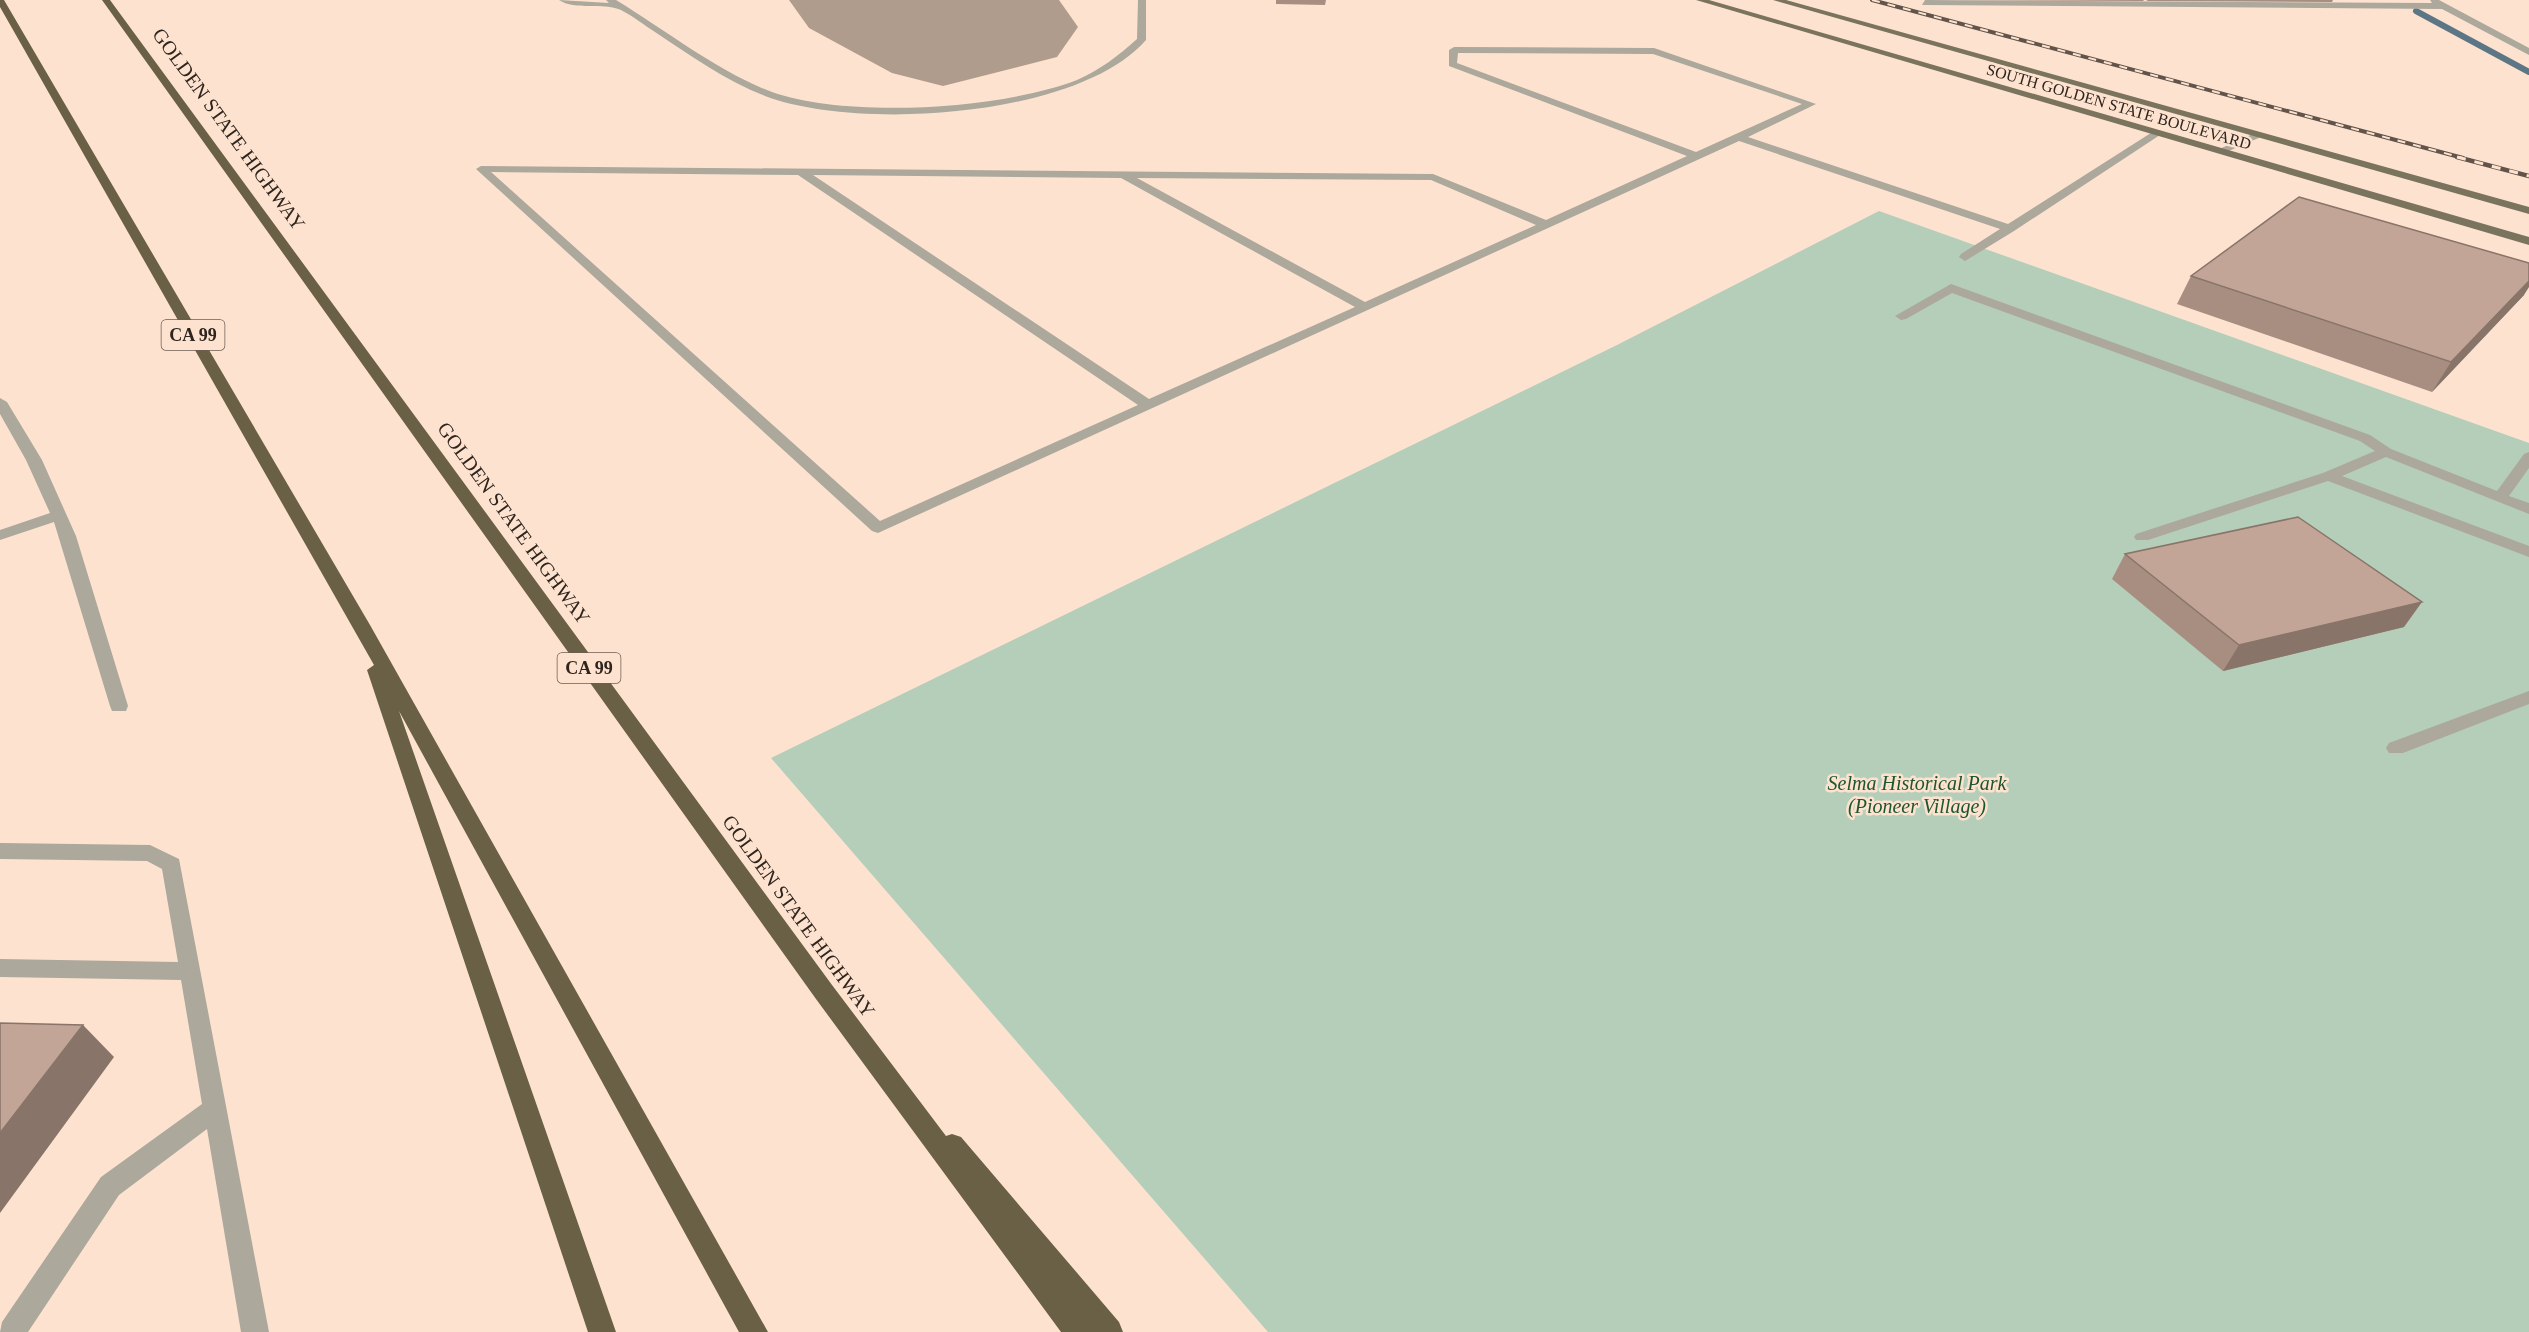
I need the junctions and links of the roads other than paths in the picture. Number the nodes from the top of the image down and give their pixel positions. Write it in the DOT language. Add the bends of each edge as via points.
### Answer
graph roads {
  1 [pos="0,0"];
  2 [pos="106,0"];
  3 [pos="563,0"];
  4 [pos="610,0"];
  5 [pos="1142,0"];
  6 [pos="1700,0"];
  7 [pos="1777,0"];
  8 [pos="2340,0"];
  9 [pos="2432,0"];
  10 [pos="1924,3"];
  11 [pos="2349,6"];
  12 [pos="2443,6"];
  13 [pos="622,7"];
  14 [pos="2529,52"];
  15 [pos="2158,133"];
  16 [pos="2258,135"];
  17 [pos="1741,138"];
  18 [pos="2220,151"];
  19 [pos="1698,157"];
  20 [pos="801,172"];
  21 [pos="1122,174"];
  22 [pos="2529,211"];
  23 [pos="1548,225"];
  24 [pos="2010,229"];
  25 [pos="2529,241"];
  26 [pos="1965,258"];
  27 [pos="1365,308"];
  28 [pos="1901,316"];
  29 [pos="0,402"];
  30 [pos="1148,405"];
  31 [pos="2386,452"];
  32 [pos="2529,458"];
  33 [pos="2328,476"];
  34 [pos="2499,497"];
  35 [pos="2529,509"];
  36 [pos="59,514"];
  37 [pos="0,535"];
  38 [pos="2142,537"];
  39 [pos="2529,552"];
  40 [pos="361,626"];
  41 [pos="2529,698"];
  42 [pos="119,706"];
  43 [pos="2396,748"];
  44 [pos="0,851"];
  45 [pos="0,968"];
  46 [pos="190,971"];
  47 [pos="824,993"];
  48 [pos="214,1109"];
  49 [pos="12,1332"];
  50 [pos="255,1332"];
  51 [pos="602,1332"];
  52 [pos="754,1332"];
  53 [pos="1078,1332"];
  54 [pos="1109,1332"];
  1 -- 40 [label="highway, CA 99"];
  2 -- 47 [label="highway, GOLDEN STATE HIGHWAY / CA 99"];
  3 -- 13 [label="street"];
  4 -- 13 [label="street"];
  5 -- 13 [label="street" via="1141,40 1114,64 1088,78 1041,94 969,107 895,111 829,106 770,94 715,67"];
  6 -- 15 [label="main road, SOUTH GOLDEN STATE BOULEVARD"];
  7 -- 16 [label="main road, SOUTH GOLDEN STATE BOULEVARD"];
  8 -- 11 [label="street"];
  9 -- 12 [label="street"];
  10 -- 11 [label="street"];
  11 -- 12 [label="street"];
  12 -- 14 [label="street"];
  15 -- 18 [label="main road, SOUTH GOLDEN STATE BOULEVARD"];
  15 -- 24 [label="street"];
  16 -- 18 [label="street"];
  16 -- 22 [label="main road, SOUTH GOLDEN STATE BOULEVARD"];
  17 -- 19 [label="street"];
  17 -- 19 [label="street" via="1811,104 1654,51 1454,51 1452,64"];
  17 -- 24 [label="street"];
  18 -- 25 [label="main road, SOUTH GOLDEN STATE BOULEVARD"];
  19 -- 23 [label="street"];
  20 -- 21 [label="street"];
  20 -- 30 [label="street"];
  20 -- 30 [label="street" via="482,169 878,528"];
  21 -- 23 [label="street" via="1433,177"];
  21 -- 27 [label="street"];
  23 -- 27 [label="street"];
  24 -- 26 [label="street"];
  27 -- 30 [label="street"];
  28 -- 31 [label="street" via="1951,288 2365,438"];
  29 -- 36 [label="street" via="34,460"];
  31 -- 33 [label="street"];
  31 -- 34 [label="street"];
  32 -- 34 [label="street"];
  33 -- 38 [label="street"];
  33 -- 39 [label="street"];
  34 -- 35 [label="street"];
  36 -- 37 [label="street"];
  36 -- 42 [label="street"];
  40 -- 51 [label="highway"];
  40 -- 52 [label="highway, CA 99"];
  41 -- 43 [label="street"];
  44 -- 46 [label="street" via="150,853 172,865"];
  45 -- 46 [label="street"];
  46 -- 48 [label="street"];
  47 -- 53 [label="highway, GOLDEN STATE HIGHWAY / CA 99"];
  47 -- 54 [label="highway"];
  48 -- 49 [label="street" via="110,1186"];
  48 -- 50 [label="street"];
}
